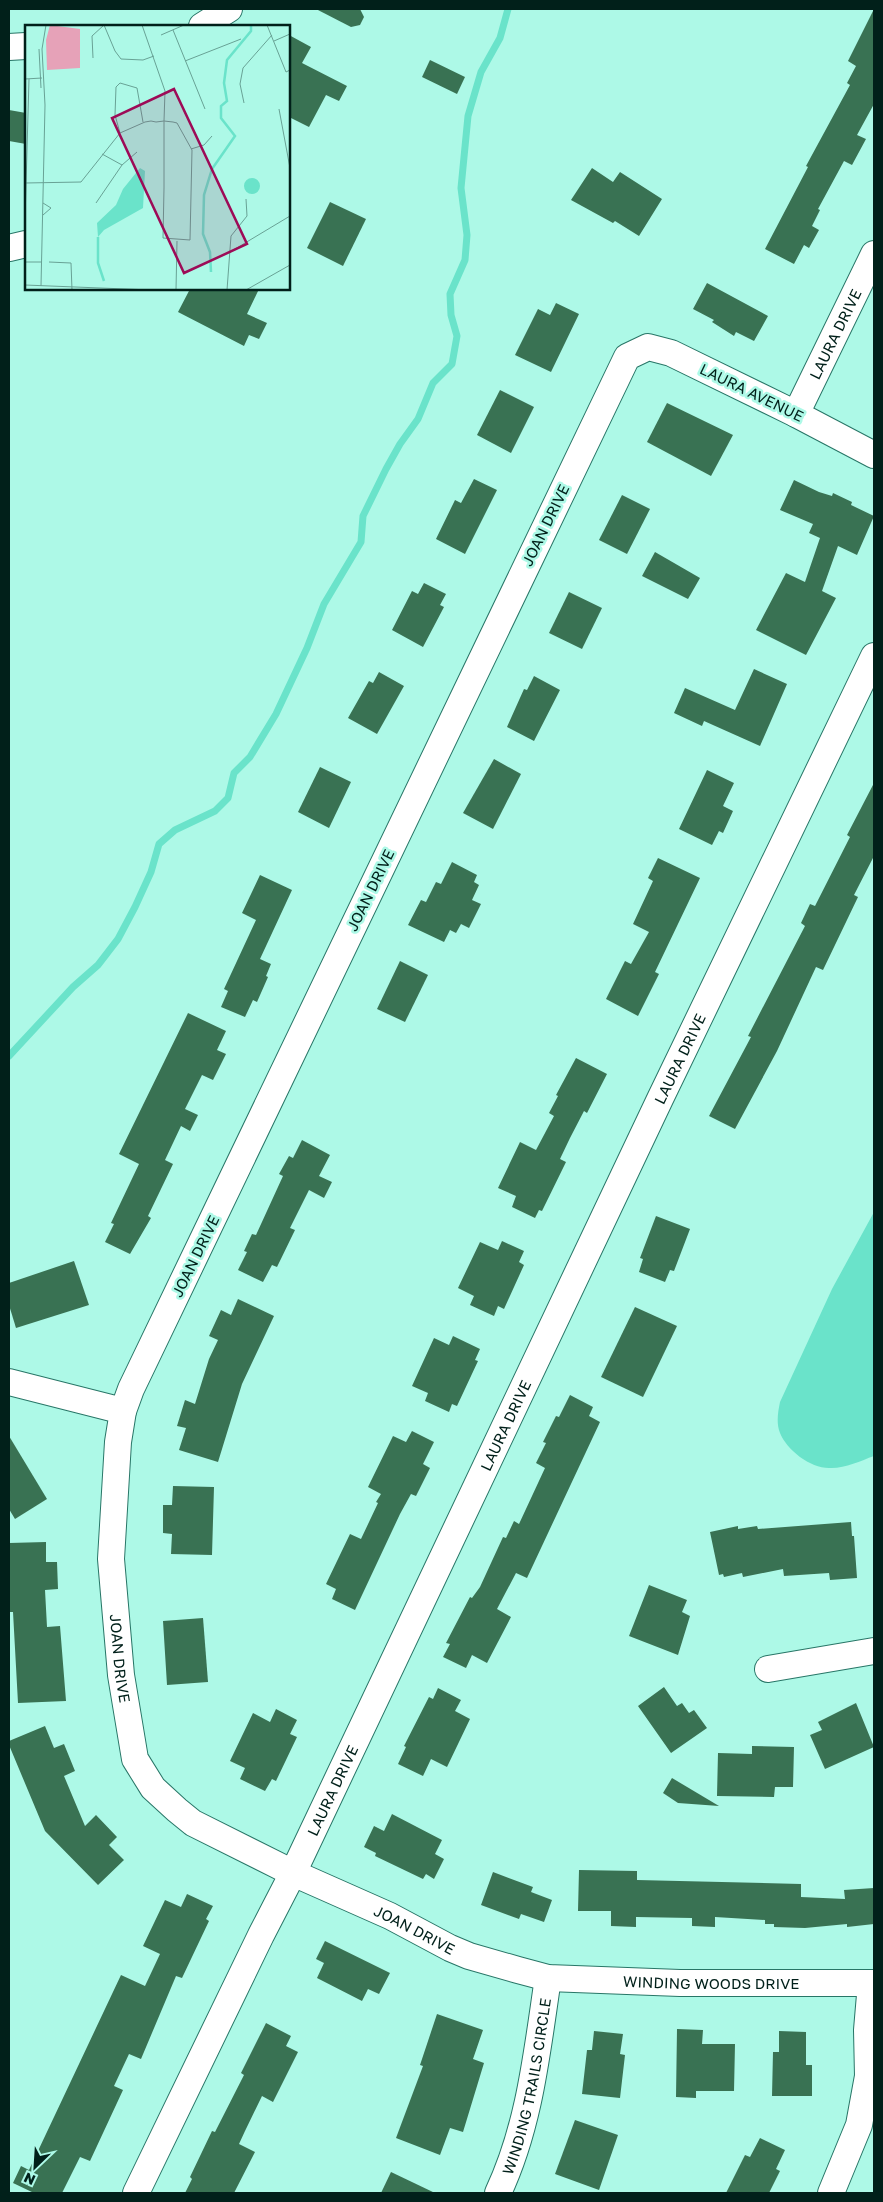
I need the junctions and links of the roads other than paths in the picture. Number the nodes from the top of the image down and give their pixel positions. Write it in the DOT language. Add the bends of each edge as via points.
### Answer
graph roads {
  1 [pos="230,9"];
  2 [pos="204,25"];
  3 [pos="223,25"];
  4 [pos="25,46"];
  5 [pos="9,47"];
  6 [pos="25,244"];
  7 [pos="9,248"];
  8 [pos="874,254"];
  9 [pos="627,356"];
  10 [pos="796,414"];
  11 [pos="874,455"];
  12 [pos="874,656"];
  13 [pos="9,1382"];
  14 [pos="124,1411"];
  15 [pos="874,1651"];
  16 [pos="768,1669"];
  17 [pos="294,1873"];
  18 [pos="548,1978"];
  19 [pos="872,1983"];
  20 [pos="136,2193"];
  21 [pos="498,2193"];
  22 [pos="831,2193"];
  1 -- 2 [label="street"];
  1 -- 3 [label="street"];
  4 -- 5 [label="street"];
  6 -- 7 [label="street"];
  8 -- 10 [label="street, LAURA DRIVE"];
  9 -- 10 [label="street, LAURA AVENUE" via="648,347 660,349"];
  9 -- 14 [label="street, JOAN DRIVE" via="135,1380"];
  10 -- 11 [label="street, LAURA AVENUE"];
  12 -- 17 [label="street, LAURA DRIVE" via="660,1099"];
  13 -- 14 [label="street"];
  14 -- 17 [label="street, JOAN DRIVE" via="118,1442 111,1559 121,1675 135,1759 153,1788 193,1824"];
  15 -- 16 [label="street"];
  17 -- 18 [label="street, JOAN DRIVE" via="390,1916 468,1956"];
  17 -- 20 [label="street, LAURA DRIVE"];
  18 -- 19 [label="street, WINDING WOODS DRIVE" via="680,1983"];
  18 -- 21 [label="street, WINDING TRAILS CIRCLE" via="531,2095 510,2168"];
  19 -- 22 [label="street" via="867,2030 868,2076 859,2125"];
}
